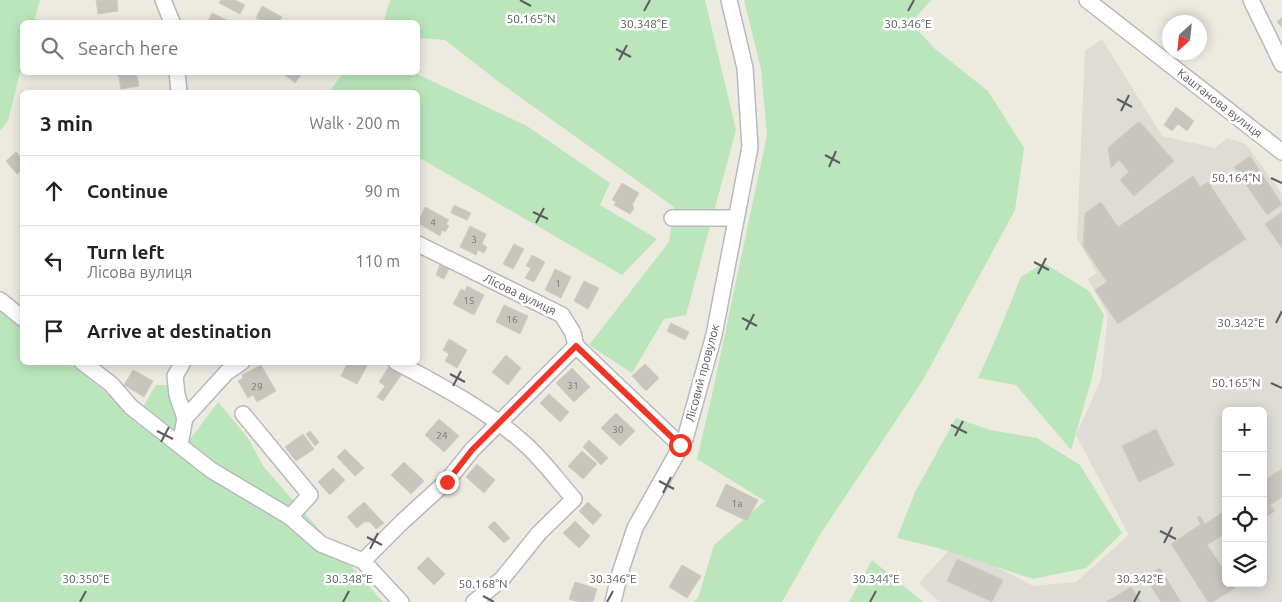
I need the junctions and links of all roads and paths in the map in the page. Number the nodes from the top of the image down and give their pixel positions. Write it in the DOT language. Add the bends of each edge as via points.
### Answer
graph roads {
  1 [pos="163,0"];
  2 [pos="730,0"];
  3 [pos="1087,0"];
  4 [pos="1251,0"];
  5 [pos="171,20"];
  6 [pos="1282,64"];
  7 [pos="177,75"];
  8 [pos="179,90"];
  9 [pos="1282,152"];
  10 [pos="672,218"];
  11 [pos="736,218"];
  12 [pos="420,245"];
  13 [pos="0,300"];
  14 [pos="20,316"];
  15 [pos="576,346"];
  16 [pos="86,365"];
  17 [pos="181,365"];
  18 [pos="238,365"];
  19 [pos="402,365"];
  20 [pos="243,414"];
  21 [pos="185,418"];
  22 [pos="498,423"];
  23 [pos="180,445"];
  24 [pos="680,445"];
  25 [pos="290,517"];
  26 [pos="363,562"];
  27 [pos="401,602"];
  28 [pos="474,602"];
  29 [pos="613,602"];
  1 -- 5 [label="street"];
  2 -- 11 [label="street, Лісовий провулок" via="745,68 750,147"];
  3 -- 9 [label="street, Каштанова вулиця"];
  4 -- 6 [label="street"];
  7 -- 8 [label="street"];
  10 -- 11 [label="street"];
  11 -- 24 [label="street, Лісовий провулок" via="714,334"];
  12 -- 15 [label="street, Лісова вулиця" via="562,315"];
  13 -- 14 [label="street"];
  15 -- 22 [label="street"];
  15 -- 24 [label="street"];
  16 -- 23 [label="street"];
  17 -- 21 [label="street" via="175,376"];
  18 -- 21 [label="street"];
  19 -- 22 [label="street"];
  20 -- 25 [label="street" via="310,496"];
  21 -- 23 [label="street"];
  22 -- 26 [label="street" via="447,482"];
  22 -- 28 [label="street" via="526,444 574,499 538,532 502,579"];
  23 -- 25 [label="street" via="211,470"];
  24 -- 29 [label="street, Лісовий провулок" via="635,528"];
  25 -- 26 [label="street" via="321,544"];
  26 -- 27 [label="street"];
}
